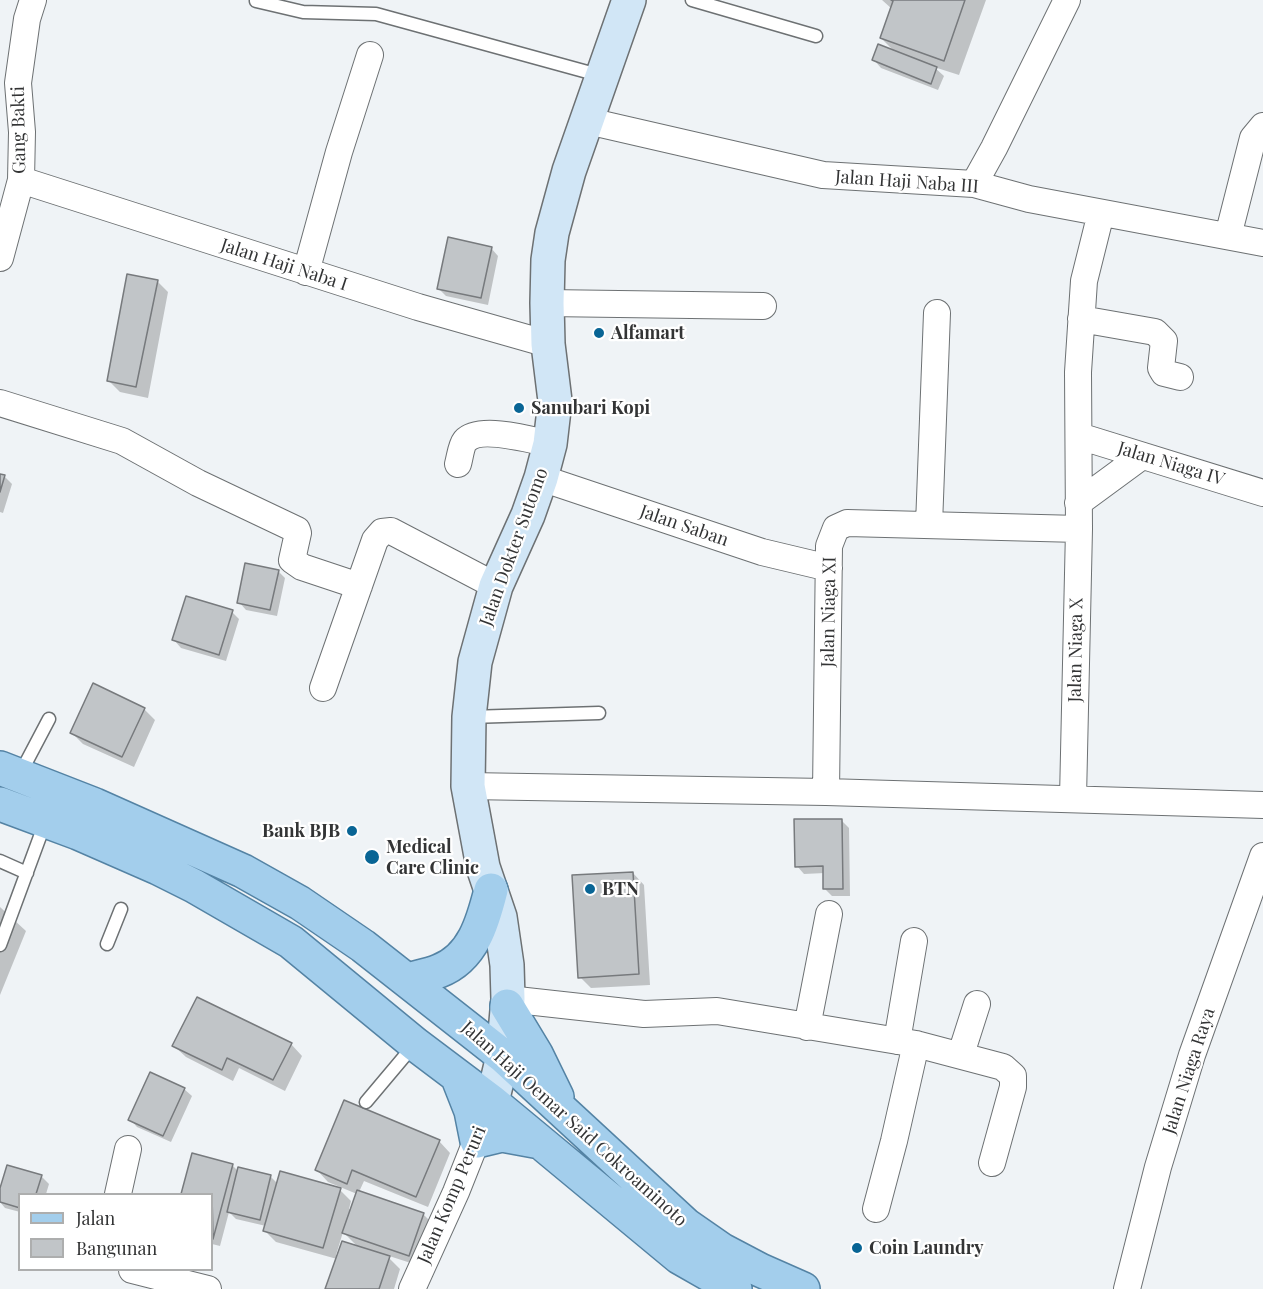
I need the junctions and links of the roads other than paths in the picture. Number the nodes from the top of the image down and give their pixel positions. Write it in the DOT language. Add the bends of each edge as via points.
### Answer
graph roads {
  1 [pos="33,0"];
  2 [pos="629,0"];
  3 [pos="692,0"];
  4 [pos="1067,0"];
  5 [pos="256,1"];
  6 [pos="816,36"];
  7 [pos="370,55"];
  8 [pos="603,76"];
  9 [pos="9,81"];
  10 [pos="588,122"];
  11 [pos="1263,126"];
  12 [pos="21,180"];
  13 [pos="974,184"];
  14 [pos="1101,213"];
  15 [pos="1228,236"];
  16 [pos="1263,243"];
  17 [pos="0,258"];
  18 [pos="306,272"];
  19 [pos="547,303"];
  20 [pos="763,306"];
  21 [pos="938,313"];
  22 [pos="1081,319"];
  23 [pos="548,344"];
  24 [pos="1180,377"];
  25 [pos="0,403"];
  26 [pos="1079,436"];
  27 [pos="550,444"];
  28 [pos="1142,456"];
  29 [pos="458,464"];
  30 [pos="541,478"];
  31 [pos="1263,493"];
  32 [pos="1078,502"];
  33 [pos="929,525"];
  34 [pos="1078,529"];
  35 [pos="830,568"];
  36 [pos="359,586"];
  37 [pos="496,586"];
  38 [pos="323,688"];
  39 [pos="599,713"];
  40 [pos="469,717"];
  41 [pos="49,719"];
  42 [pos="10,772"];
  43 [pos="468,786"];
  44 [pos="826,792"];
  45 [pos="1073,798"];
  46 [pos="0,804"];
  47 [pos="50,805"];
  48 [pos="1263,805"];
  49 [pos="1263,856"];
  50 [pos="0,861"];
  51 [pos="27,873"];
  52 [pos="491,890"];
  53 [pos="121,909"];
  54 [pos="829,914"];
  55 [pos="914,941"];
  56 [pos="107,944"];
  57 [pos="0,945"];
  58 [pos="408,981"];
  59 [pos="507,1003"];
  60 [pos="976,1004"];
  61 [pos="807,1027"];
  62 [pos="906,1043"];
  63 [pos="415,1044"];
  64 [pos="961,1054"];
  65 [pos="503,1056"];
  66 [pos="458,1078"];
  67 [pos="366,1102"];
  68 [pos="492,1102"];
  69 [pos="571,1118"];
  70 [pos="477,1141"];
  71 [pos="540,1142"];
  72 [pos="128,1149"];
  73 [pos="992,1163"];
  74 [pos="118,1193"];
  75 [pos="876,1209"];
  76 [pos="140,1271"];
  77 [pos="208,1289"];
  78 [pos="412,1289"];
  79 [pos="735,1289"];
  80 [pos="804,1289"];
  81 [pos="1127,1289"];
  1 -- 9 [label="street, Gang Bakti"];
  2 -- 8 [label="main road, Jalan Dokter Sutomo"];
  3 -- 6 [label="lane"];
  4 -- 13 [label="street"];
  5 -- 8 [label="lane" via="303,12 376,14"];
  7 -- 18 [label="street"];
  8 -- 10 [label="main road, Jalan Dokter Sutomo"];
  9 -- 12 [label="street, Gang Bakti" via="22,132"];
  10 -- 13 [label="street, Jalan Haji Naba III" via="823,175"];
  10 -- 19 [label="main road, Jalan Dokter Sutomo" via="552,233"];
  11 -- 15 [label="street" via="1253,138"];
  12 -- 17 [label="street, Gang Bakti"];
  12 -- 18 [label="street, Jalan Haji Naba I"];
  13 -- 14 [label="street, Jalan Haji Naba III" via="1029,200"];
  14 -- 15 [label="street, Jalan Haji Naba III"];
  14 -- 22 [label="street, Jalan Niaga X" via="1084,281"];
  15 -- 16 [label="street, Jalan Haji Naba III"];
  18 -- 23 [label="street, Jalan Haji Naba I"];
  19 -- 20 [label="street"];
  19 -- 23 [label="main road, Jalan Dokter Sutomo"];
  21 -- 33 [label="street"];
  22 -- 24 [label="street" via="1155,332 1164,340 1161,368 1164,373"];
  22 -- 26 [label="street, Jalan Niaga X"];
  23 -- 27 [label="main road, Jalan Dokter Sutomo" via="555,401"];
  25 -- 36 [label="street" via="122,441 297,530 292,560"];
  26 -- 28 [label="street, Jalan Niaga IV"];
  26 -- 32 [label="street, Jalan Niaga X"];
  27 -- 29 [label="street" via="509,436 472,437 464,443"];
  27 -- 30 [label="main road, Jalan Dokter Sutomo"];
  28 -- 31 [label="street, Jalan Niaga IV"];
  28 -- 32 [label="street"];
  30 -- 35 [label="street, Jalan Saban" via="762,552"];
  30 -- 37 [label="main road, Jalan Dokter Sutomo"];
  32 -- 34 [label="street, Jalan Niaga X"];
  33 -- 34 [label="street, Jalan Niaga XI"];
  33 -- 35 [label="street, Jalan Niaga XI" via="847,523 833,534"];
  34 -- 45 [label="street, Jalan Niaga X"];
  35 -- 44 [label="street, Jalan Niaga XI"];
  36 -- 37 [label="street" via="375,540 382,532 391,531"];
  36 -- 38 [label="street"];
  37 -- 40 [label="main road, Jalan Dokter Sutomo" via="476,662"];
  39 -- 40 [label="lane"];
  40 -- 43 [label="main road, Jalan Dokter Sutomo"];
  41 -- 42 [label="lane"];
  42 -- 47 [label="main road, Jalan Haji Oemar Said Cokroaminoto"];
  43 -- 44 [label="street"];
  43 -- 52 [label="main road, Jalan Dokter Sutomo"];
  44 -- 45 [label="street"];
  45 -- 48 [label="street"];
  46 -- 47 [label="main road, Jalan Haji Oemar Said Cokroaminoto"];
  47 -- 51 [label="lane"];
  47 -- 58 [label="main road, Jalan Haji Oemar Said Cokroaminoto" via="243,871 300,903"];
  47 -- 63 [label="main road, Jalan Haji Oemar Said Cokroaminoto" via="291,942"];
  49 -- 81 [label="street, Jalan Niaga Raya" via="1192,1055"];
  50 -- 51 [label="lane"];
  51 -- 57 [label="lane"];
  52 -- 58 [label="main road" via="482,926 459,959 442,970"];
  52 -- 59 [label="main road, Jalan Dokter Sutomo" via="504,941"];
  53 -- 56 [label="lane"];
  54 -- 61 [label="street"];
  55 -- 62 [label="street"];
  58 -- 65 [label="main road, Jalan Haji Oemar Said Cokroaminoto"];
  59 -- 61 [label="street" via="644,1014 717,1011"];
  59 -- 65 [label="main road, Jalan Dokter Sutomo"];
  59 -- 69 [label="main road"];
  60 -- 64 [label="street"];
  61 -- 62 [label="street"];
  62 -- 64 [label="street"];
  62 -- 75 [label="street" via="894,1141"];
  63 -- 66 [label="main road, Jalan Haji Oemar Said Cokroaminoto"];
  63 -- 67 [label="lane"];
  64 -- 73 [label="street" via="1003,1067 1013,1076"];
  65 -- 68 [label="main road, Jalan Dokter Sutomo"];
  65 -- 69 [label="main road, Jalan Haji Oemar Said Cokroaminoto"];
  66 -- 68 [label="main road, Jalan Haji Oemar Said Cokroaminoto"];
  66 -- 70 [label="main road"];
  68 -- 70 [label="street, Jalan Komp Peruri"];
  68 -- 71 [label="main road, Jalan Haji Oemar Said Cokroaminoto"];
  69 -- 80 [label="main road, Jalan Haji Oemar Said Cokroaminoto" via="686,1226 722,1250"];
  70 -- 71 [label="main road" via="502,1135"];
  70 -- 78 [label="street, Jalan Komp Peruri"];
  71 -- 79 [label="main road, Jalan Haji Oemar Said Cokroaminoto" via="679,1257"];
  72 -- 74 [label="street"];
  76 -- 77 [label="street"];
}
